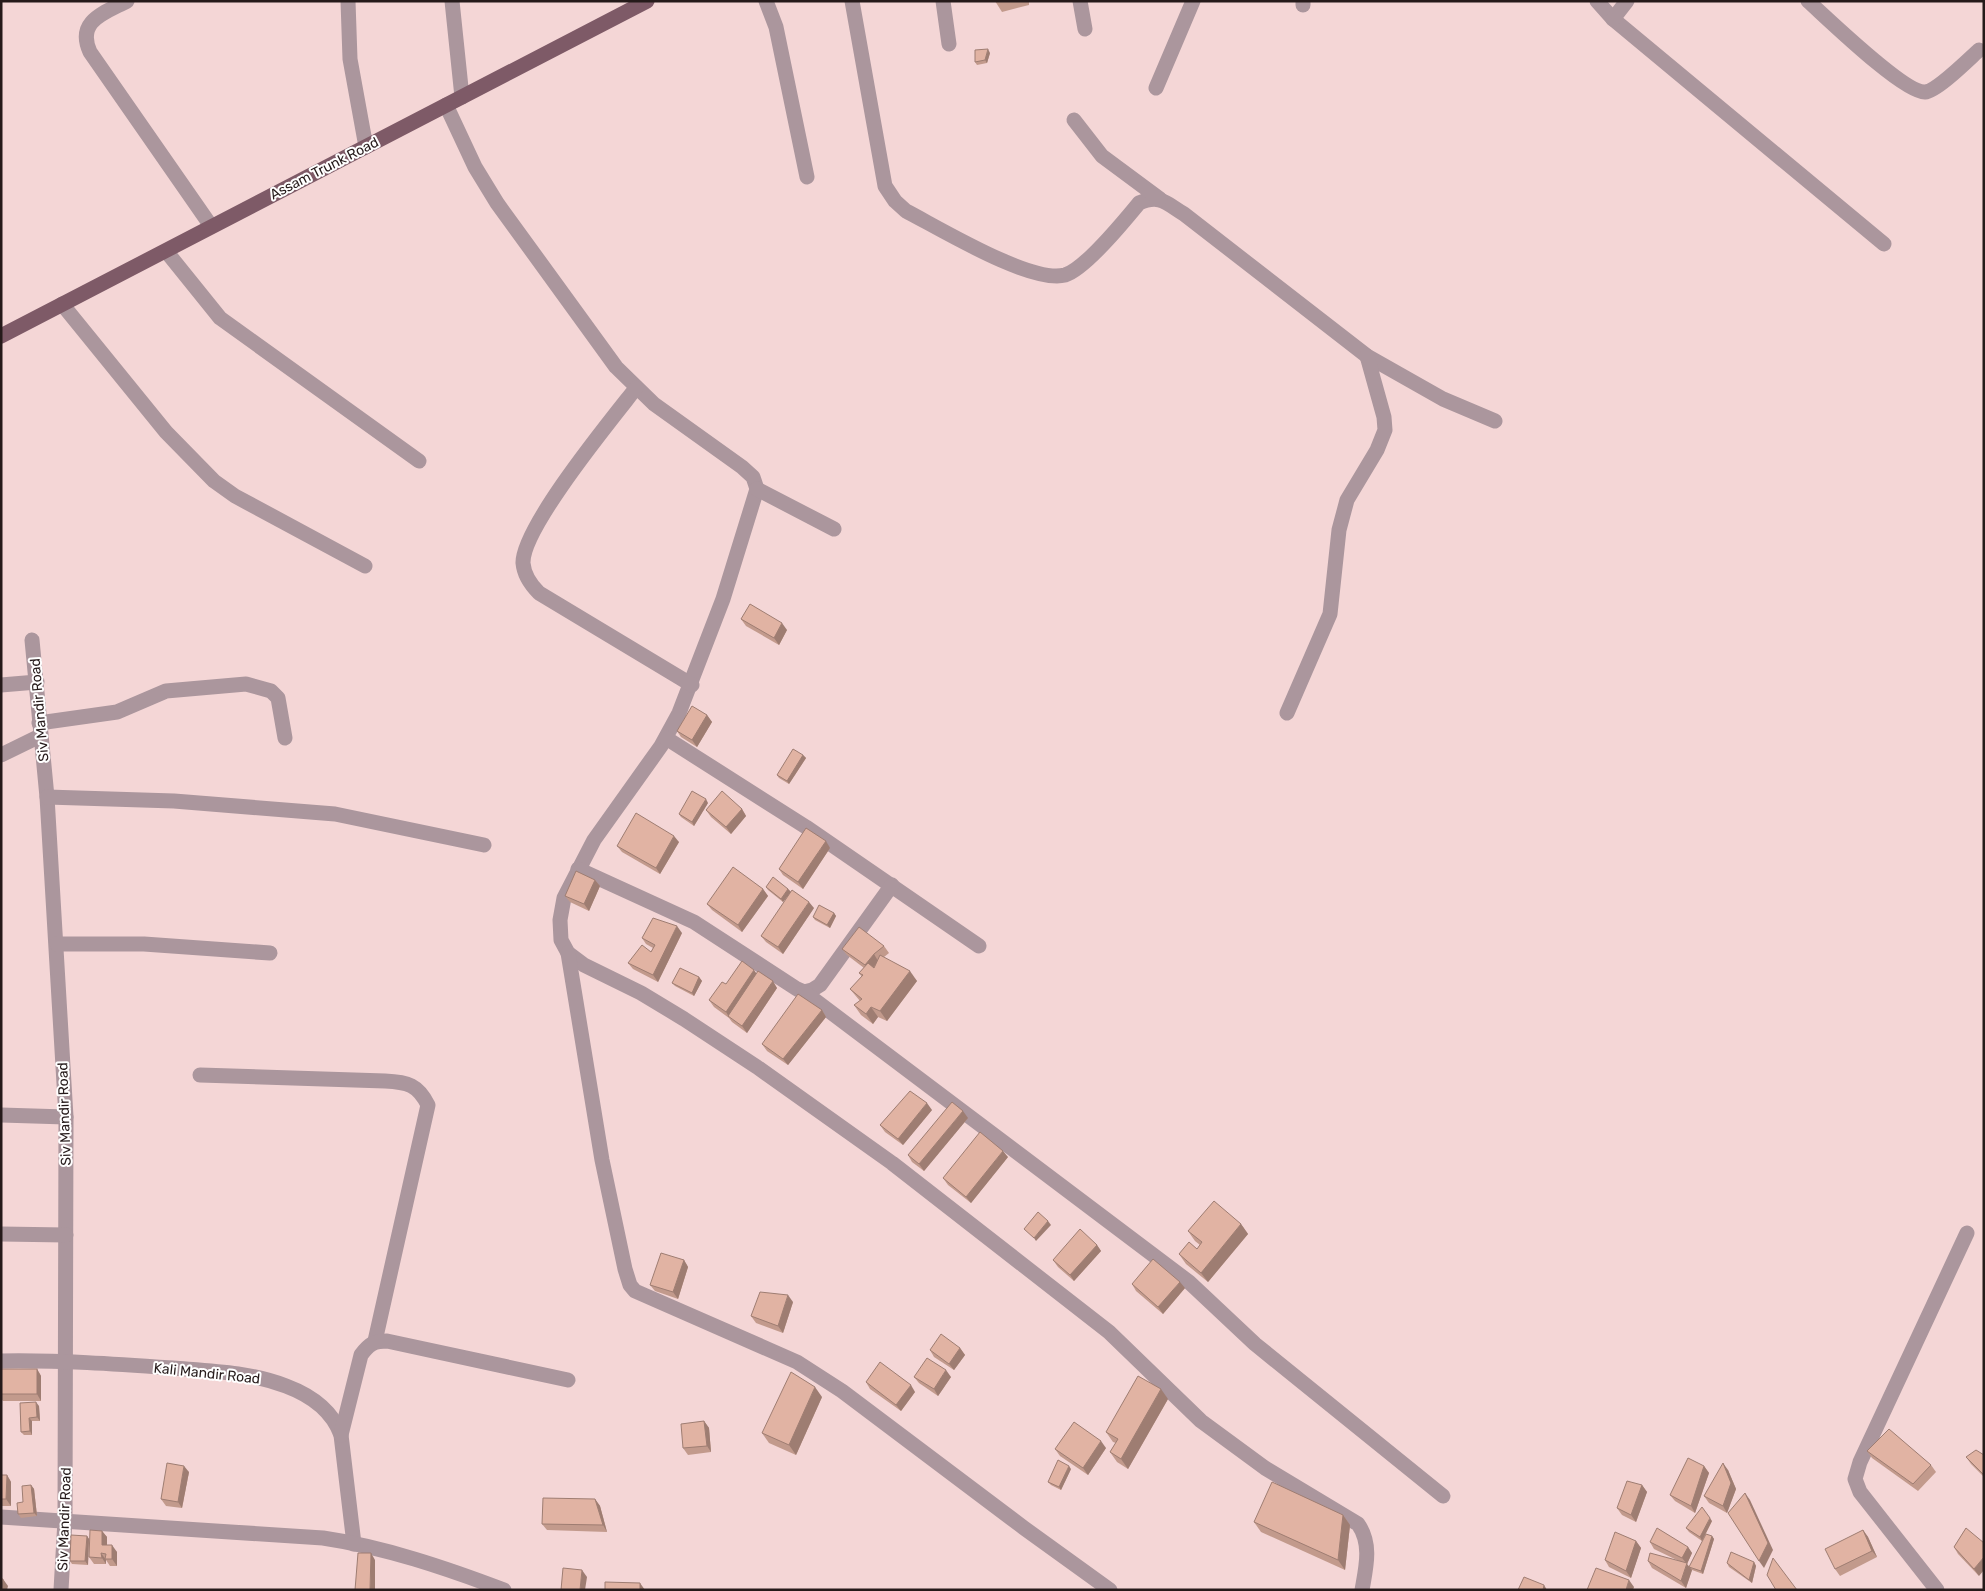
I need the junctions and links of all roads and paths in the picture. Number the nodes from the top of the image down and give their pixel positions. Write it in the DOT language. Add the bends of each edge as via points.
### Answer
graph roads {
  1 [pos="128,1"];
  2 [pos="348,1"];
  3 [pos="452,1"];
  4 [pos="647,1"];
  5 [pos="766,1"];
  6 [pos="852,1"];
  7 [pos="942,1"];
  8 [pos="1080,1"];
  9 [pos="1193,1"];
  10 [pos="1597,1"];
  11 [pos="1627,1"];
  12 [pos="1808,1"];
  13 [pos="1613,19"];
  14 [pos="1085,29"];
  15 [pos="949,44"];
  16 [pos="1979,50"];
  17 [pos="1156,88"];
  18 [pos="462,98"];
  19 [pos="445,106"];
  20 [pos="1074,120"];
  21 [pos="366,147"];
  22 [pos="807,177"];
  23 [pos="1160,199"];
  24 [pos="211,226"];
  25 [pos="1884,244"];
  26 [pos="166,251"];
  27 [pos="62,304"];
  28 [pos="1,336"];
  29 [pos="1367,356"];
  30 [pos="636,388"];
  31 [pos="1495,421"];
  32 [pos="420,461"];
  33 [pos="757,489"];
  34 [pos="834,529"];
  35 [pos="365,566"];
  36 [pos="32,640"];
  37 [pos="36,682"];
  38 [pos="1,684"];
  39 [pos="692,684"];
  40 [pos="1287,713"];
  41 [pos="40,730"];
  42 [pos="284,738"];
  43 [pos="666,738"];
  44 [pos="1,755"];
  45 [pos="47,797"];
  46 [pos="484,845"];
  47 [pos="578,869"];
  48 [pos="892,885"];
  49 [pos="57,944"];
  50 [pos="979,946"];
  51 [pos="270,953"];
  52 [pos="568,953"];
  53 [pos="804,992"];
  54 [pos="200,1075"];
  55 [pos="1,1115"];
  56 [pos="66,1117"];
  57 [pos="1967,1232"];
  58 [pos="1,1234"];
  59 [pos="66,1235"];
  60 [pos="375,1342"];
  61 [pos="66,1360"];
  62 [pos="1,1361"];
  63 [pos="568,1380"];
  64 [pos="341,1435"];
  65 [pos="1443,1496"];
  66 [pos="1,1517"];
  67 [pos="65,1520"];
  68 [pos="354,1544"];
  69 [pos="61,1590"];
  70 [pos="504,1590"];
  71 [pos="1110,1590"];
  72 [pos="1362,1590"];
  73 [pos="1937,1590"];
  1 -- 24 [label="street" via="97,16 87,29 84,40"];
  2 -- 21 [label="street" via="350,58"];
  3 -- 18 [label="street"];
  4 -- 18 [label="main road, Assam Trunk Road"];
  5 -- 22 [label="street" via="779,38"];
  6 -- 23 [label="street" via="885,186 906,211 1023,270 1065,275 1081,265 1139,203"];
  7 -- 15 [label="street"];
  8 -- 14 [label="street"];
  9 -- 17 [label="street"];
  10 -- 13 [label="street"];
  11 -- 13 [label="street"];
  12 -- 16 [label="street" via="1895,78 1915,90 1926,92"];
  13 -- 25 [label="street"];
  18 -- 19 [label="main road, Assam Trunk Road"];
  19 -- 21 [label="main road, Assam Trunk Road"];
  19 -- 30 [label="street" via="497,203 616,367"];
  20 -- 23 [label="street" via="1102,156"];
  21 -- 24 [label="main road, Assam Trunk Road"];
  23 -- 29 [label="street" via="1184,214"];
  24 -- 26 [label="main road, Assam Trunk Road"];
  26 -- 27 [label="main road, Assam Trunk Road"];
  26 -- 32 [label="street" via="220,318"];
  27 -- 28 [label="main road, Assam Trunk Road"];
  27 -- 35 [label="street" via="166,432 214,481 235,496"];
  29 -- 31 [label="street" via="1444,399"];
  29 -- 40 [label="street" via="1385,430 1377,450 1347,500 1339,530 1330,614"];
  30 -- 33 [label="street" via="742,467 753,478"];
  30 -- 39 [label="street" via="542,517 525,551 523,564 530,584 539,593"];
  33 -- 34 [label="street"];
  33 -- 39 [label="street" via="723,599"];
  36 -- 37 [label="street, Siv Mandir Road"];
  37 -- 38 [label="street"];
  37 -- 41 [label="street, Siv Mandir Road"];
  39 -- 43 [label="street"];
  41 -- 42 [label="street" via="117,712 166,691 246,684 271,691 278,698"];
  41 -- 44 [label="street"];
  41 -- 45 [label="street, Siv Mandir Road"];
  43 -- 47 [label="street" via="594,840"];
  43 -- 48 [label="street"];
  45 -- 46 [label="street" via="174,801 336,814"];
  45 -- 49 [label="street, Siv Mandir Road"];
  47 -- 52 [label="street" via="564,898 560,920 561,940"];
  47 -- 53 [label="street" via="694,922"];
  48 -- 50 [label="street"];
  48 -- 53 [label="street" via="820,985"];
  49 -- 51 [label="street" via="144,944"];
  49 -- 56 [label="street, Siv Mandir Road"];
  52 -- 71 [label="street" via="602,1160 625,1269 634,1291 797,1362"];
  52 -- 72 [label="street" via="584,965 684,1019 877,1152 1109,1332 1201,1421 1265,1468 1358,1524 1368,1543"];
  53 -- 65 [label="street" via="1189,1282 1255,1344"];
  54 -- 60 [label="street" via="386,1080 413,1086 422,1092 428,1106"];
  55 -- 56 [label="street"];
  56 -- 59 [label="street, Siv Mandir Road"];
  57 -- 73 [label="street" via="1855,1479 1860,1492"];
  58 -- 59 [label="street"];
  59 -- 61 [label="street, Siv Mandir Road"];
  60 -- 63 [label="street" via="387,1341"];
  60 -- 64 [label="street" via="361,1355"];
  61 -- 62 [label="street, Kali Mandir Road"];
  61 -- 64 [label="street, Kali Mandir Road" via="231,1372 269,1380 319,1404 337,1424"];
  61 -- 67 [label="street, Siv Mandir Road"];
  64 -- 68 [label="street, Kali Mandir Road"];
  66 -- 67 [label="street"];
  67 -- 68 [label="street" via="323,1538"];
  67 -- 69 [label="street, Siv Mandir Road"];
  68 -- 70 [label="street" via="468,1576"];
}
